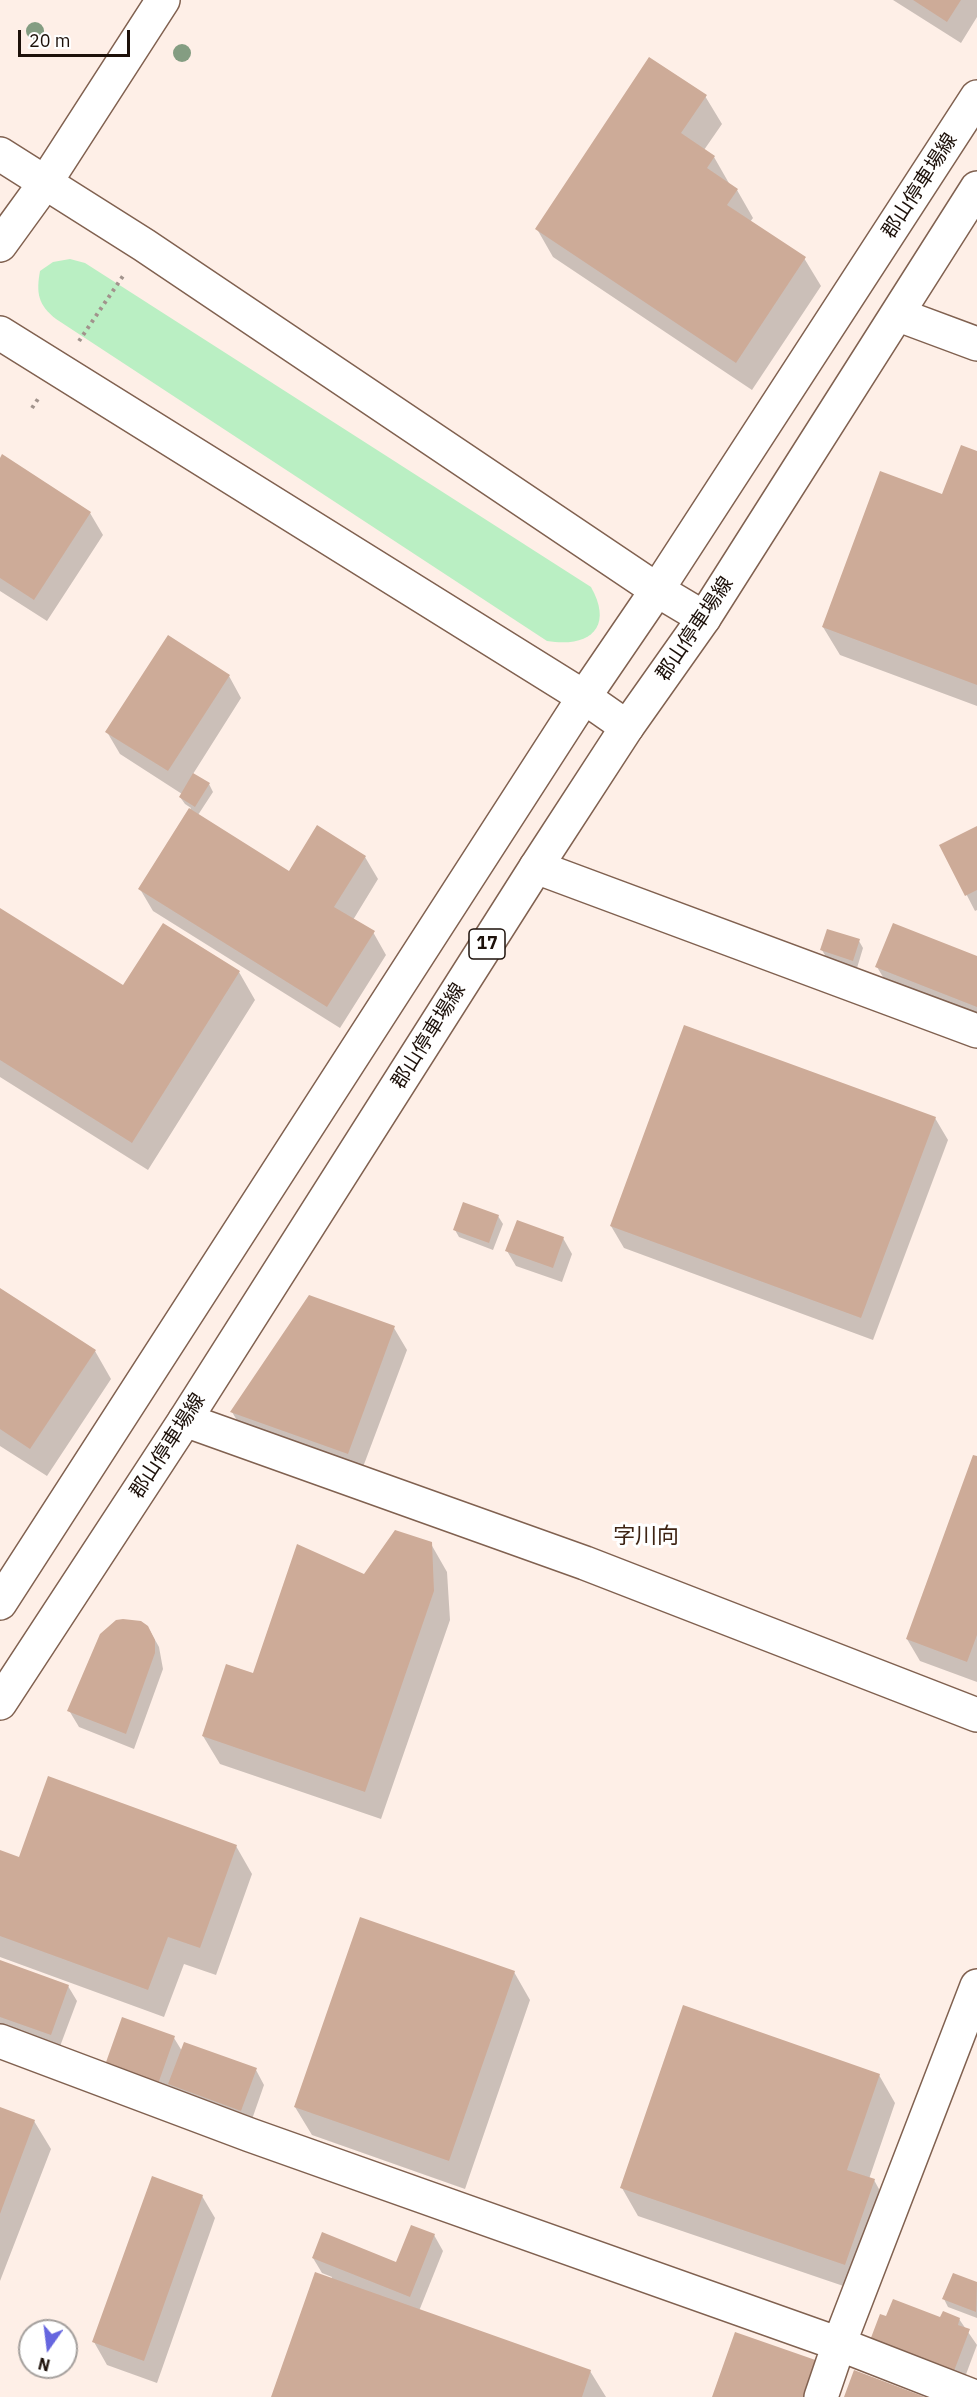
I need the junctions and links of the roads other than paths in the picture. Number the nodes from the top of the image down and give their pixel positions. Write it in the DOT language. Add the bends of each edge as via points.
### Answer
graph roads {
  1 [pos="163,0"];
  2 [pos="977,97"];
  3 [pos="0,154"];
  4 [pos="45,183"];
  5 [pos="977,188"];
  6 [pos="0,245"];
  7 [pos="899,315"];
  8 [pos="0,333"];
  9 [pos="977,344"];
  10 [pos="657,590"];
  11 [pos="704,618"];
  12 [pos="584,697"];
  13 [pos="627,727"];
  14 [pos="536,867"];
  15 [pos="977,1031"];
  16 [pos="185,1420"];
  17 [pos="0,1603"];
  18 [pos="0,1702"];
  19 [pos="977,1715"];
  20 [pos="977,1986"];
  21 [pos="0,2041"];
  22 [pos="839,2344"];
  23 [pos="821,2397"];
  24 [pos="975,2397"];
  1 -- 4 [label="street"];
  2 -- 10 [label="street, 郡山停車場線 / 17"];
  3 -- 4 [label="street"];
  4 -- 6 [label="street"];
  4 -- 10 [label="street" via="144,245"];
  5 -- 7 [label="street, 郡山停車場線 / 17"];
  7 -- 9 [label="street"];
  7 -- 11 [label="street, 郡山停車場線 / 17"];
  8 -- 12 [label="street"];
  10 -- 11 [label="street"];
  10 -- 12 [label="street, 郡山停車場線 / 17"];
  11 -- 13 [label="street, 郡山停車場線 / 17"];
  12 -- 13 [label="street"];
  12 -- 17 [label="street, 郡山停車場線 / 17"];
  13 -- 14 [label="street, 郡山停車場線 / 17"];
  14 -- 15 [label="street"];
  14 -- 16 [label="street, 郡山停車場線 / 17"];
  16 -- 18 [label="street, 郡山停車場線 / 17"];
  16 -- 19 [label="street" via="585,1563"];
  20 -- 22 [label="street"];
  21 -- 22 [label="street" via="261,2139"];
  22 -- 23 [label="street"];
  22 -- 24 [label="street"];
}
